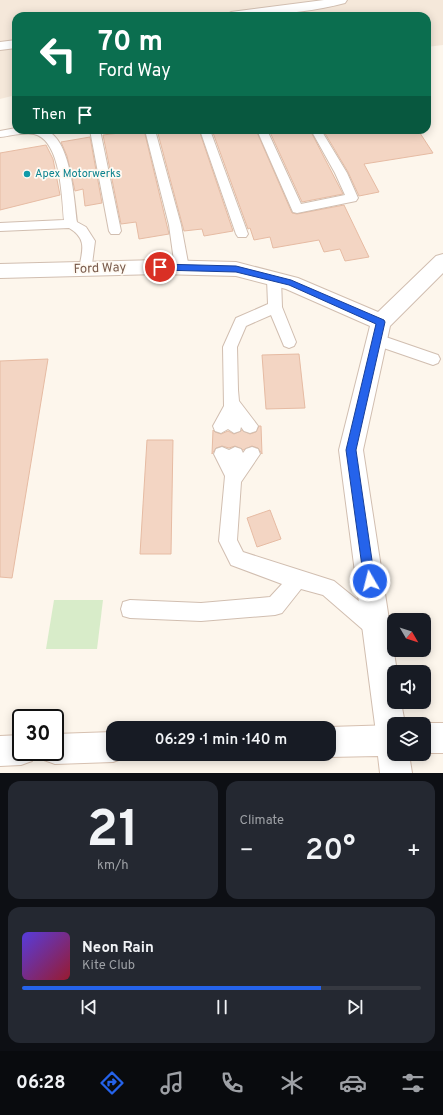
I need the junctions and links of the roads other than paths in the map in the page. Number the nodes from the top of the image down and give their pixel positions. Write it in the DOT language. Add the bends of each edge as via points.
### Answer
graph roads {
  1 [pos="341,0"];
  2 [pos="261,12"];
  3 [pos="12,44"];
  4 [pos="0,45"];
  5 [pos="12,132"];
  6 [pos="0,134"];
  7 [pos="44,134"];
  8 [pos="96,134"];
  9 [pos="151,134"];
  10 [pos="206,134"];
  11 [pos="264,134"];
  12 [pos="318,134"];
  13 [pos="71,224"];
  14 [pos="0,227"];
  15 [pos="115,231"];
  16 [pos="242,234"];
  17 [pos="443,261"];
  18 [pos="182,268"];
  19 [pos="86,269"];
  20 [pos="0,271"];
  21 [pos="274,279"];
  22 [pos="275,307"];
  23 [pos="379,331"];
  24 [pos="289,342"];
  25 [pos="433,359"];
  26 [pos="233,405"];
  27 [pos="228,426"];
  28 [pos="250,426"];
  29 [pos="228,454"];
  30 [pos="252,454"];
  31 [pos="235,477"];
  32 [pos="298,579"];
  33 [pos="130,608"];
  34 [pos="376,628"];
  35 [pos="390,717"];
  36 [pos="431,738"];
  37 [pos="443,738"];
  38 [pos="387,740"];
  39 [pos="336,742"];
  40 [pos="106,747"];
  41 [pos="64,749"];
  42 [pos="12,750"];
  43 [pos="0,751"];
  44 [pos="395,761"];
  45 [pos="396,773"];
  1 -- 2 [label="street"];
  3 -- 4 [label="street"];
  5 -- 6 [label="lane"];
  7 -- 13 [label="lane" via="50,137 58,149 64,168"];
  8 -- 15 [label="lane"];
  9 -- 18 [label="lane" via="175,225"];
  10 -- 16 [label="lane"];
  11 -- 12 [label="lane" via="297,209 352,198"];
  13 -- 14 [label="lane"];
  13 -- 19 [label="lane" via="82,230 89,241"];
  17 -- 23 [label="street"];
  18 -- 19 [label="street, Ford Way"];
  18 -- 21 [label="street, Ford Way" via="236,269"];
  19 -- 20 [label="street, Ford Way"];
  21 -- 22 [label="lane"];
  21 -- 23 [label="street, Ford Way" via="291,283"];
  22 -- 24 [label="lane"];
  22 -- 26 [label="lane" via="241,322 230,346 230,390"];
  23 -- 25 [label="lane"];
  23 -- 34 [label="street" via="351,450"];
  26 -- 27 [label="lane"];
  26 -- 28 [label="lane"];
  29 -- 31 [label="lane"];
  30 -- 31 [label="lane"];
  31 -- 32 [label="lane" via="228,541 237,559"];
  32 -- 33 [label="lane" via="275,606 201,612"];
  32 -- 34 [label="lane" via="328,587"];
  34 -- 35 [label="street"];
  36 -- 37 [label="street"];
  38 -- 39 [label="street"];
  40 -- 41 [label="street"];
  42 -- 43 [label="street"];
  44 -- 45 [label="street"];
}
